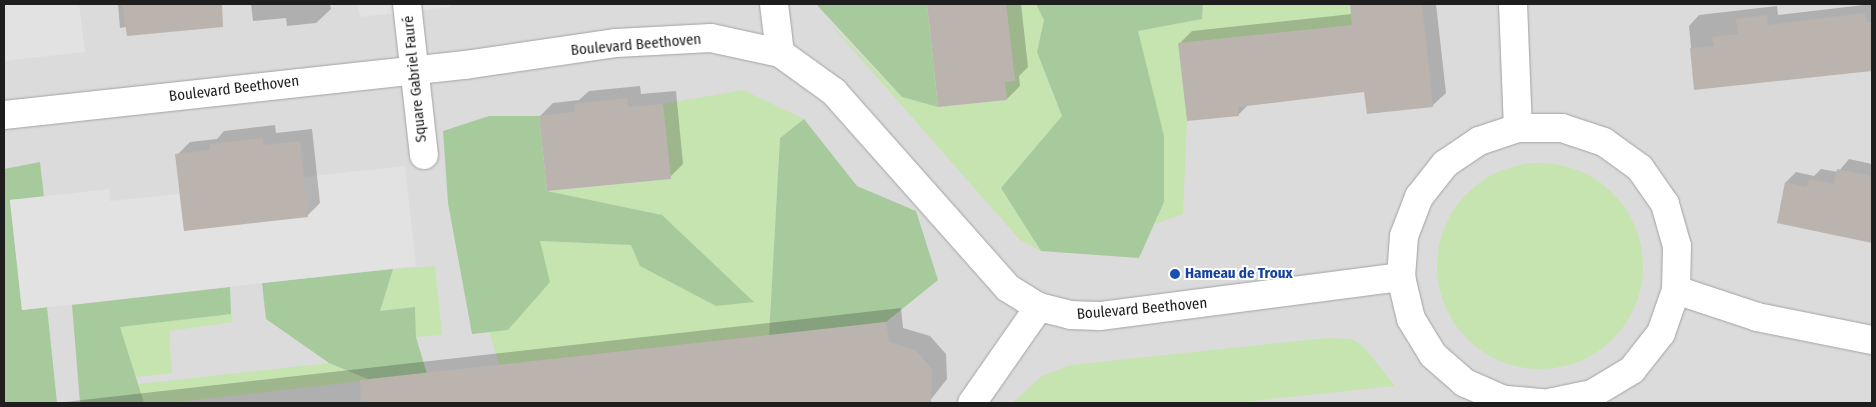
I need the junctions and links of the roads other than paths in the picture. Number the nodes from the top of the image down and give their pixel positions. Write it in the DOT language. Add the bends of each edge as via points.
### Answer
graph roads {
  1 [pos="407,4"];
  2 [pos="774,4"];
  3 [pos="1513,4"];
  4 [pos="780,53"];
  5 [pos="413,70"];
  6 [pos="4,116"];
  7 [pos="1518,128"];
  8 [pos="424,155"];
  9 [pos="1401,277"];
  10 [pos="1676,290"];
  11 [pos="1039,307"];
  12 [pos="1872,340"];
  13 [pos="972,403"];
  14 [pos="1541,403"];
  15 [pos="1548,403"];
  1 -- 5 [label="street, Square Gabriel Fauré"];
  2 -- 4 [label="street"];
  3 -- 7 [label="street"];
  4 -- 5 [label="street, Boulevard Beethoven" via="712,38 616,43"];
  4 -- 11 [label="street, Boulevard Beethoven" via="834,92 1008,288"];
  5 -- 6 [label="street, Boulevard Beethoven"];
  5 -- 8 [label="street, Square Gabriel Fauré"];
  7 -- 9 [label="street" via="1479,141 1439,171 1419,197 1404,236"];
  7 -- 10 [label="street" via="1570,131 1604,142 1640,168 1664,204 1675,237"];
  9 -- 11 [label="street, Boulevard Beethoven" via="1100,316 1070,315"];
  9 -- 14 [label="street" via="1412,318 1433,355 1465,383 1504,400"];
  10 -- 12 [label="street" via="1757,317"];
  10 -- 15 [label="street" via="1661,333 1632,370 1592,394"];
  11 -- 13 [label="street"];
}
